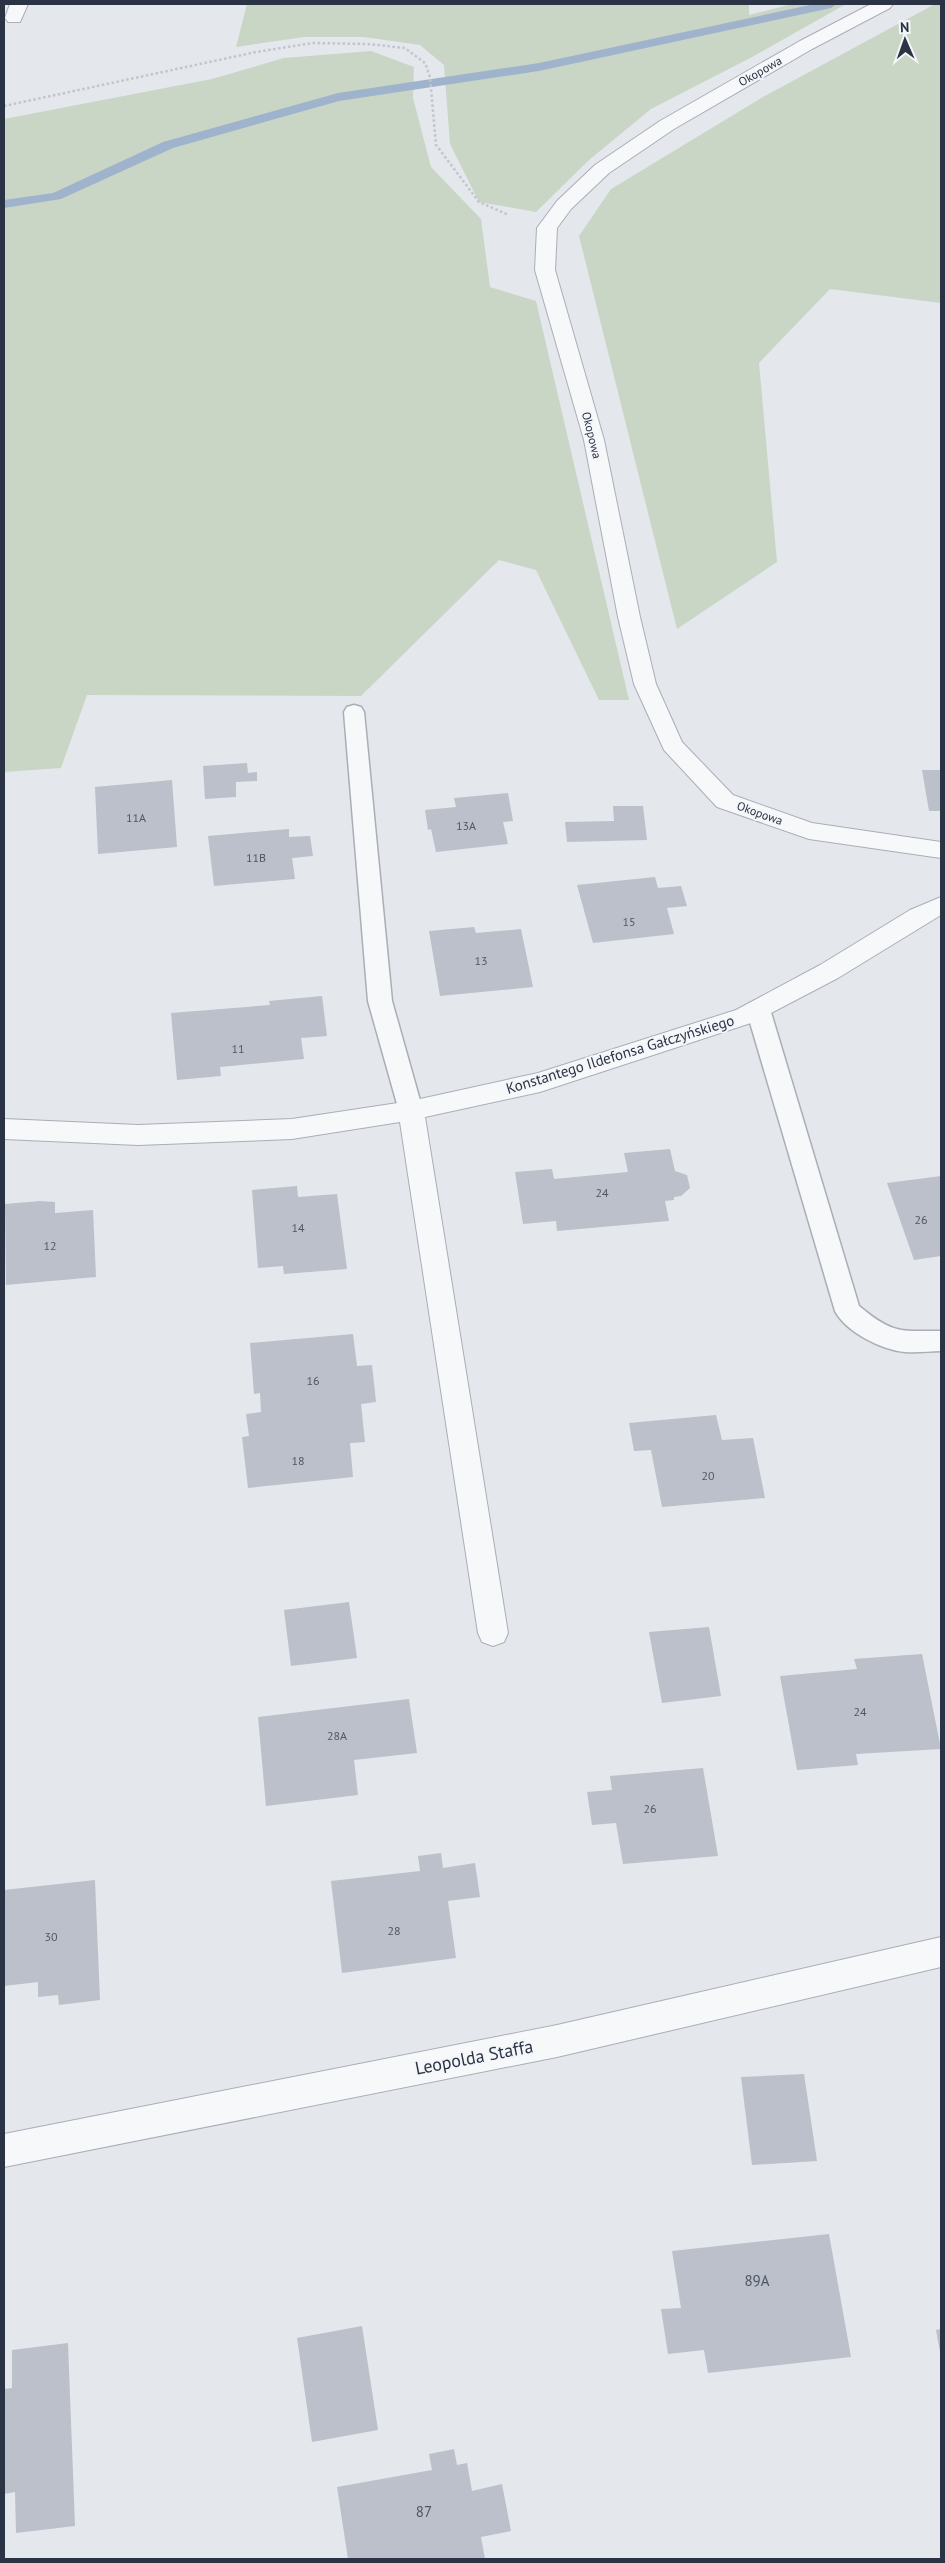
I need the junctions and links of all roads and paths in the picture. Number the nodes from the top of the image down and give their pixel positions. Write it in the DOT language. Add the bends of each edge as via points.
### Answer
graph roads {
  1 [pos="884,4"];
  2 [pos="4,106"];
  3 [pos="547,228"];
  4 [pos="354,712"];
  5 [pos="941,850"];
  6 [pos="941,905"];
  7 [pos="758,1009"];
  8 [pos="411,1112"];
  9 [pos="4,1129"];
  10 [pos="941,1342"];
  11 [pos="493,1633"];
  12 [pos="941,1952"];
  13 [pos="4,2151"];
  1 -- 3 [label="street, Okopowa" via="806,45 659,131 602,169 564,205"];
  2 -- 3 [label="path" via="312,43 405,48 425,63 430,77 436,145 459,178 479,202"];
  3 -- 5 [label="street, Okopowa" via="546,270 594,440 645,684 672,745 725,801 809,831"];
  4 -- 8 [label="lane" via="380,1001"];
  6 -- 7 [label="street, Konstantego Ildefonsa Gałczyńskiego" via="904,923 857,955"];
  7 -- 8 [label="street, Konstantego Ildefonsa Gałczyńskiego" via="745,1016 540,1082"];
  7 -- 10 [label="lane" via="848,1311 872,1331 904,1342"];
  8 -- 9 [label="street, Konstantego Ildefonsa Gałczyńskiego" via="292,1129 138,1135"];
  8 -- 11 [label="street"];
  12 -- 13 [label="street, Leopolda Staffa" via="557,2041"];
}
